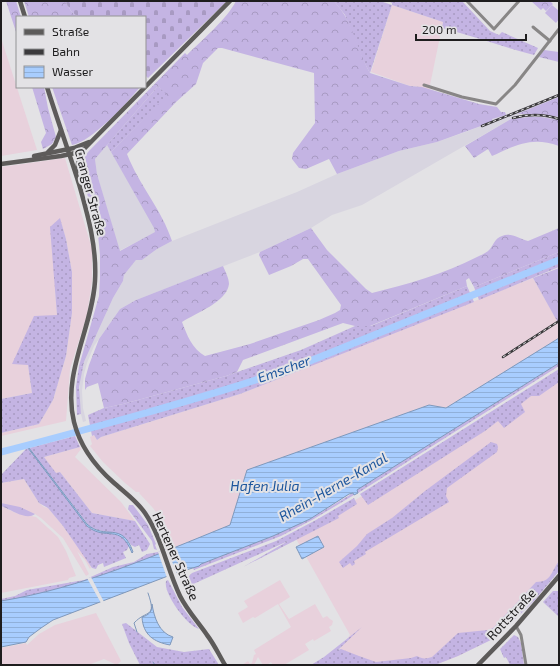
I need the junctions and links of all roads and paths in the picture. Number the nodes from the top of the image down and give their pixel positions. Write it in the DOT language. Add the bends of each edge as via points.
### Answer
graph roads {
  1 [pos="20,1"];
  2 [pos="230,1"];
  3 [pos="467,1"];
  4 [pos="519,1"];
  5 [pos="25,16"];
  6 [pos="532,27"];
  7 [pos="559,29"];
  8 [pos="550,41"];
  9 [pos="424,85"];
  10 [pos="146,86"];
  11 [pos="47,88"];
  12 [pos="144,88"];
  13 [pos="61,129"];
  14 [pos="94,139"];
  15 [pos="67,149"];
  16 [pos="84,149"];
  17 [pos="69,154"];
  18 [pos="39,156"];
  19 [pos="45,156"];
  20 [pos="1,160"];
  21 [pos="1,164"];
  22 [pos="76,174"];
  23 [pos="83,446"];
  24 [pos="559,576"];
  25 [pos="516,626"];
  26 [pos="225,665"];
  27 [pos="478,665"];
  28 [pos="526,665"];
  1 -- 5 [label="main road"];
  2 -- 10 [label="main road"];
  3 -- 4 [label="street" via="494,28"];
  6 -- 8 [label="street"];
  7 -- 8 [label="street"];
  8 -- 9 [label="street" via="515,85 496,104"];
  11 -- 13 [label="main road, Cranger Straße"];
  12 -- 14 [label="main road"];
  13 -- 15 [label="main road, Cranger Straße"];
  13 -- 19 [label="main road" via="55,145"];
  14 -- 15 [label="main road"];
  14 -- 16 [label="main road"];
  15 -- 17 [label="main road, Cranger Straße"];
  15 -- 19 [label="main road"];
  16 -- 17 [label="main road"];
  16 -- 22 [label="main road"];
  17 -- 19 [label="main road"];
  17 -- 22 [label="main road, Cranger Straße"];
  18 -- 19 [label="main road"];
  18 -- 20 [label="main road"];
  18 -- 21 [label="main road"];
  22 -- 23 [label="main road, Cranger Straße" via="91,226 95,266 93,297 71,383 71,407"];
  23 -- 26 [label="main road, Hertener Straße" via="97,467 142,509 155,530 183,602"];
  24 -- 25 [label="main road, Rottstraße"];
  25 -- 27 [label="main road, Rottstraße"];
  25 -- 28 [label="street" via="521,635"];
}
